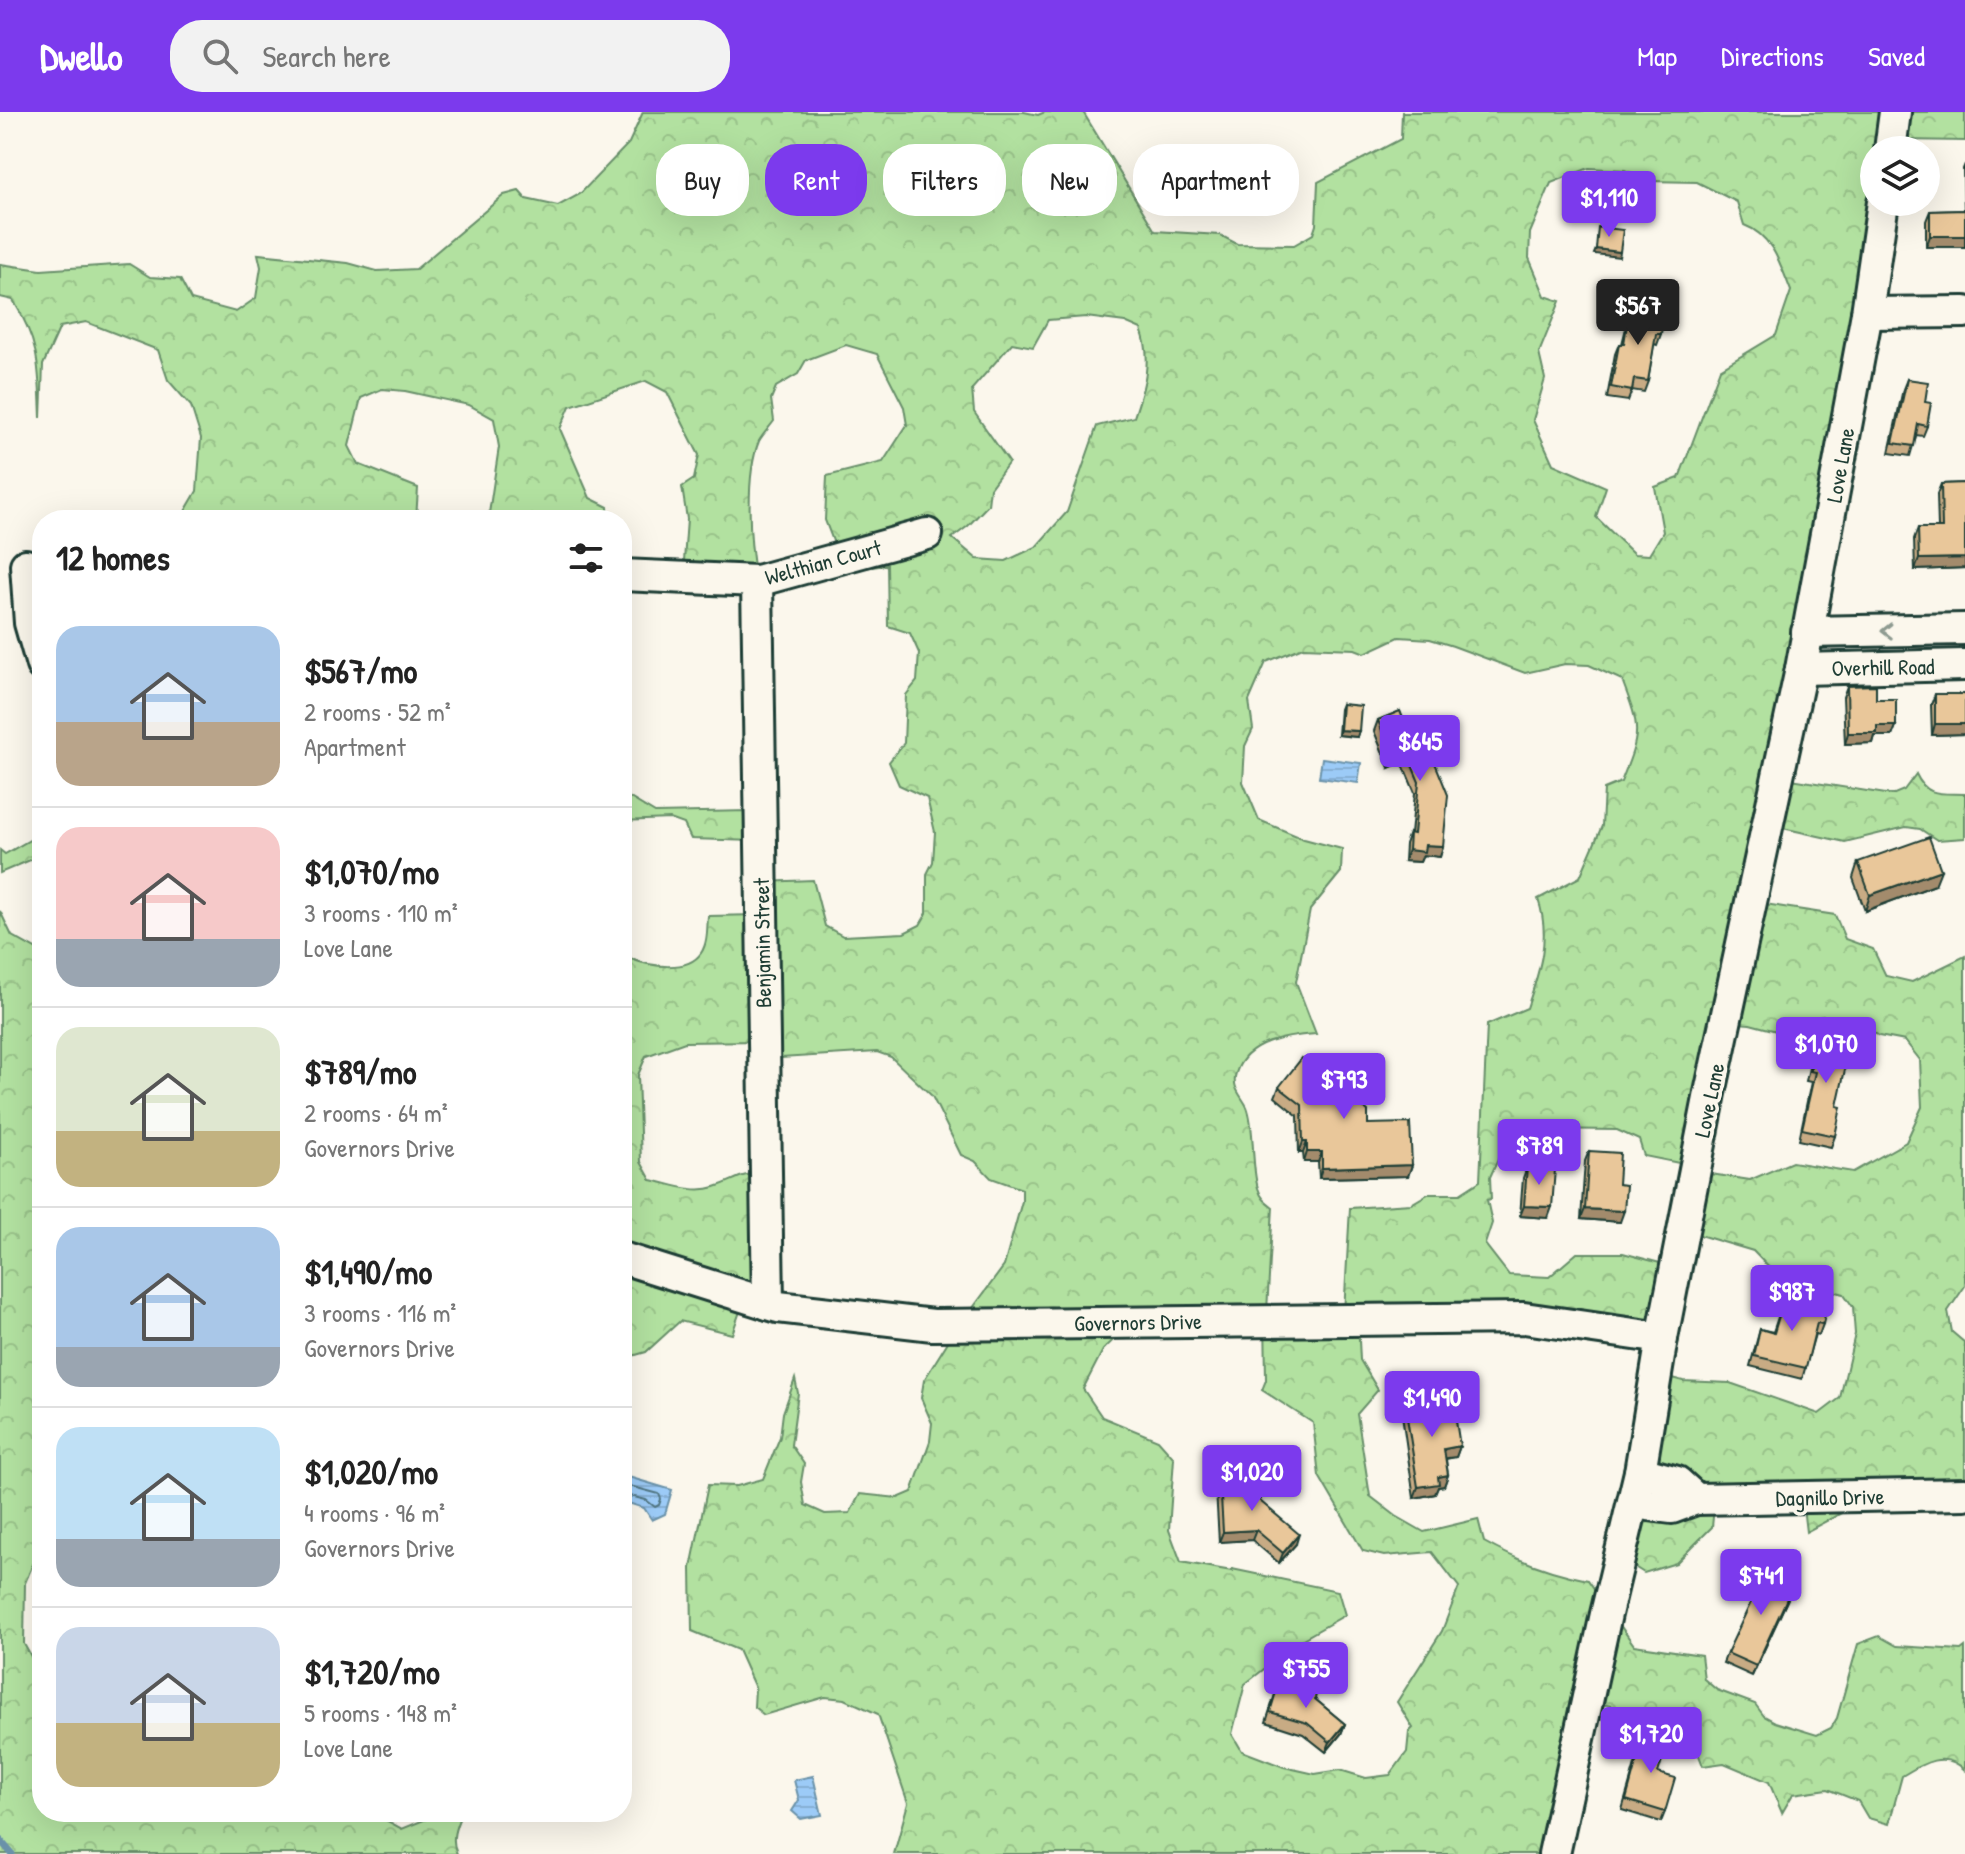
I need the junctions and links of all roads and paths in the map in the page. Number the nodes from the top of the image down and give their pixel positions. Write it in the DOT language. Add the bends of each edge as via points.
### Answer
graph roads {
  1 [pos="1895,112"];
  2 [pos="1892,136"];
  3 [pos="1881,216"];
  4 [pos="1965,312"];
  5 [pos="1867,313"];
  6 [pos="927,534"];
  7 [pos="26,565"];
  8 [pos="632,575"];
  9 [pos="757,581"];
  10 [pos="1965,629"];
  11 [pos="32,630"];
  12 [pos="1807,632"];
  13 [pos="1965,665"];
  14 [pos="1801,669"];
  15 [pos="632,1261"];
  16 [pos="768,1304"];
  17 [pos="1662,1338"];
  18 [pos="1640,1472"];
  19 [pos="1965,1494"];
  20 [pos="1696,1499"];
  21 [pos="1633,1503"];
  22 [pos="1554,1854"];
  1 -- 2 [label="street"];
  3 -- 5 [label="street, Love Lane"];
  4 -- 5 [label="street"];
  5 -- 12 [label="street, Love Lane"];
  6 -- 9 [label="street, Welthian Court"];
  7 -- 11 [label="street"];
  8 -- 9 [label="street, Welthian Court"];
  9 -- 16 [label="street, Benjamin Street"];
  10 -- 12 [label="street, Overhill Road, one-way"];
  12 -- 14 [label="street, Love Lane"];
  13 -- 14 [label="street, Overhill Road"];
  14 -- 17 [label="street, Love Lane"];
  15 -- 16 [label="street, Governors Drive"];
  16 -- 17 [label="street, Governors Drive" via="933,1325 1524,1318"];
  17 -- 18 [label="street, Love Lane"];
  18 -- 20 [label="street" via="1677,1482"];
  18 -- 21 [label="street, Love Lane"];
  19 -- 20 [label="street, Dagnillo Drive"];
  20 -- 21 [label="street, Dagnillo Drive" via="1672,1508"];
  21 -- 22 [label="street, Love Lane"];
}
